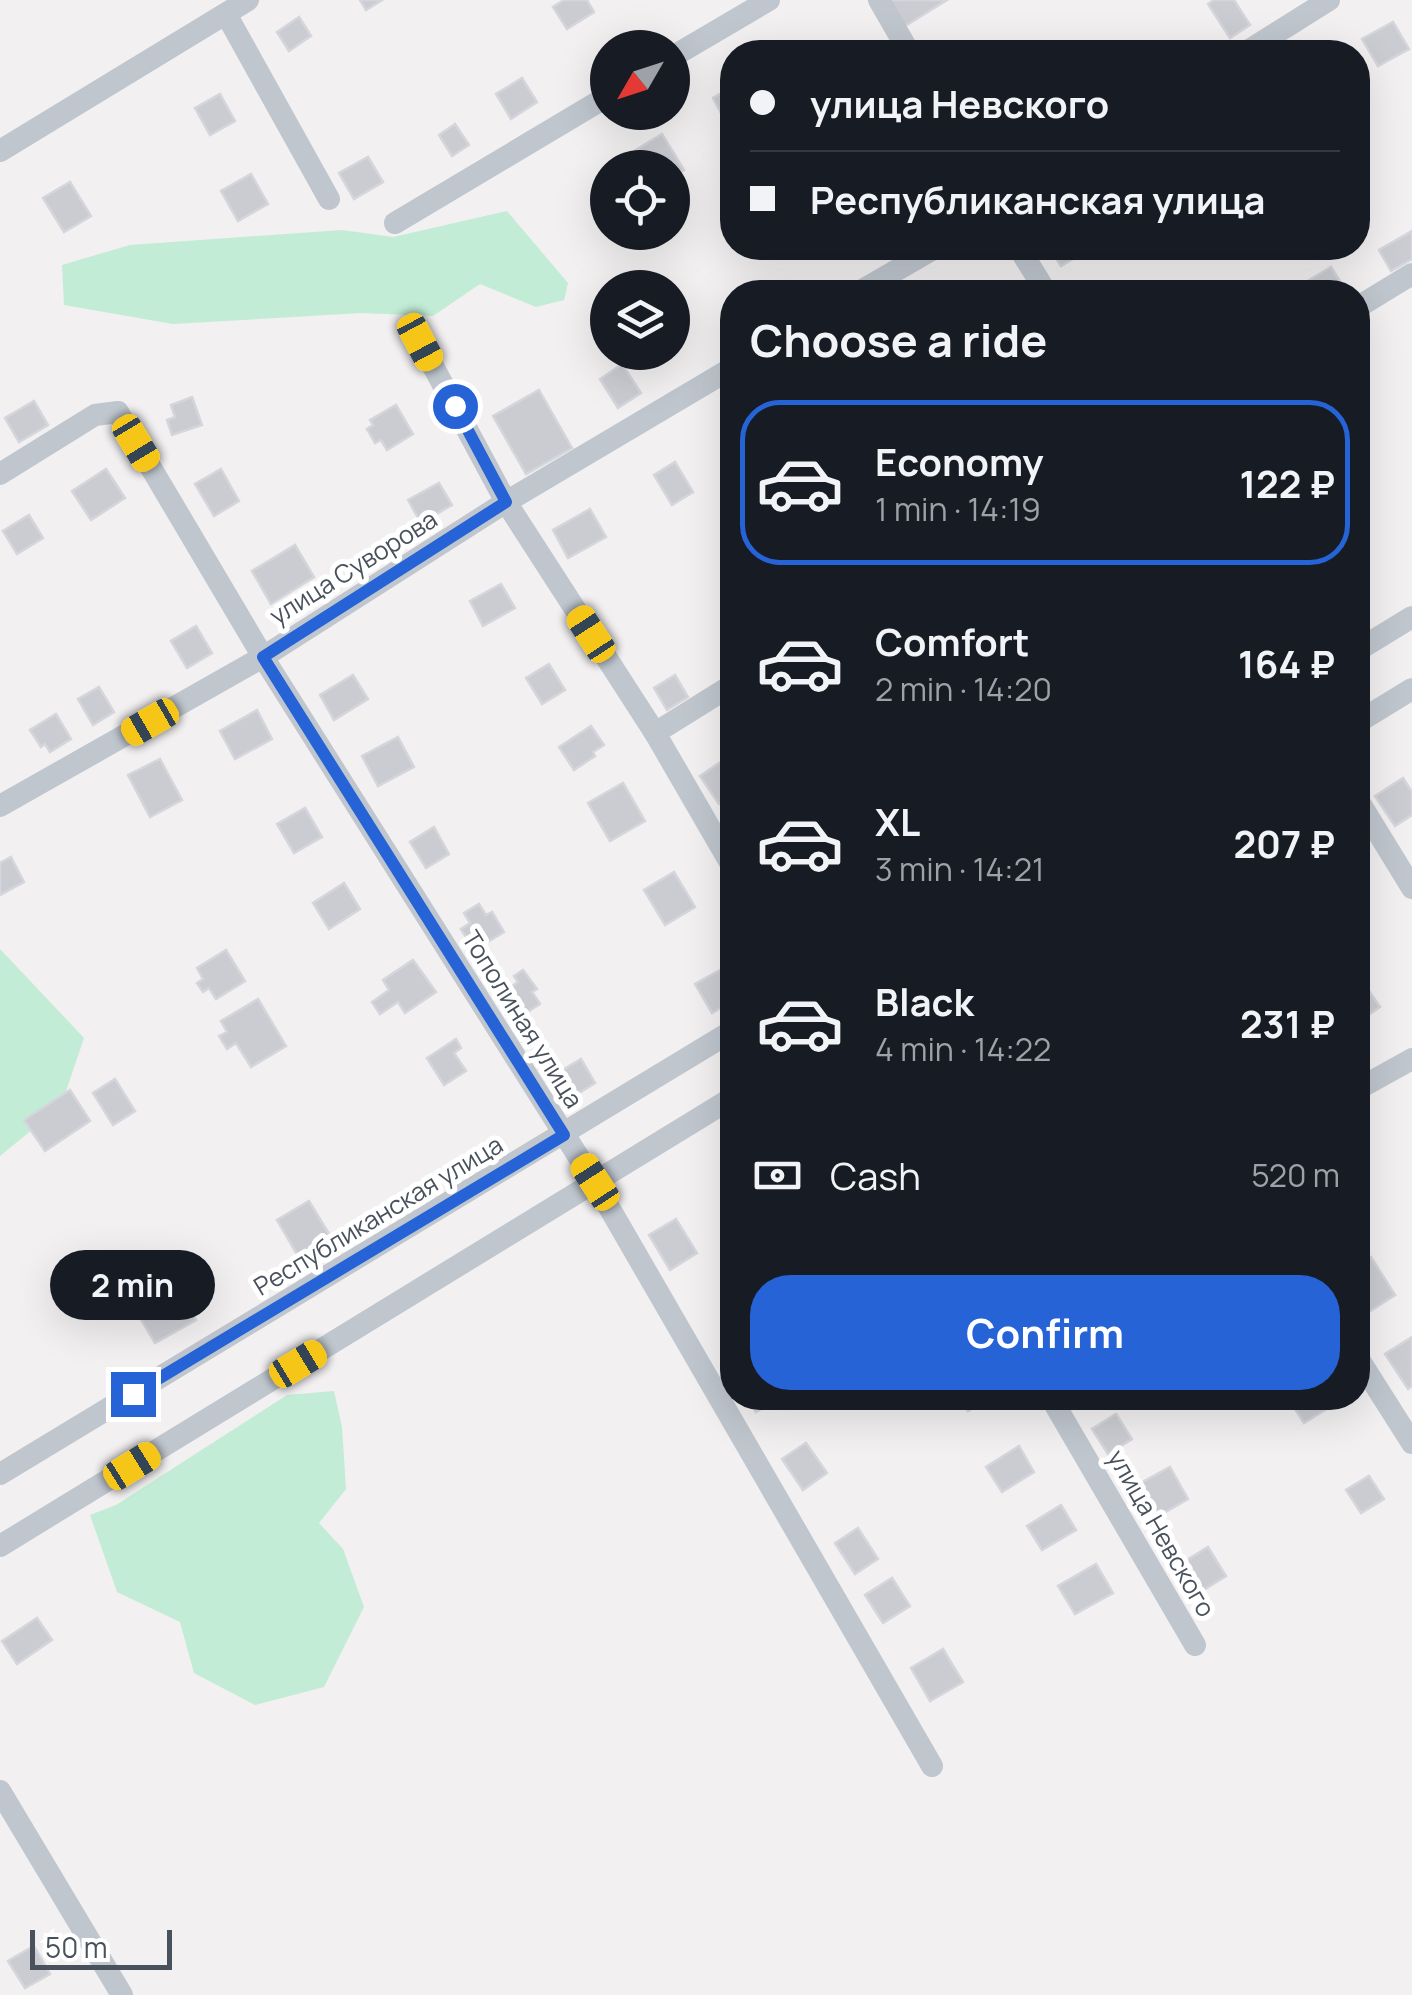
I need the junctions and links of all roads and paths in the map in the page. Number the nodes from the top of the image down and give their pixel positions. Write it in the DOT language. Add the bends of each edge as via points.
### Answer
graph roads {
  1 [pos="248,0"];
  2 [pos="768,0"];
  3 [pos="880,0"];
  4 [pos="1328,0"];
  5 [pos="226,14"];
  6 [pos="902,40"];
  7 [pos="1265,40"];
  8 [pos="690,46"];
  9 [pos="590,107"];
  10 [pos="0,152"];
  11 [pos="329,199"];
  12 [pos="395,223"];
  13 [pos="914,260"];
  14 [pos="1412,274"];
  15 [pos="880,280"];
  16 [pos="1370,300"];
  17 [pos="420,342"];
  18 [pos="720,375"];
  19 [pos="0,474"];
  20 [pos="506,502"];
  21 [pos="1412,617"];
  22 [pos="1370,643"];
  23 [pos="263,657"];
  24 [pos="1412,689"];
  25 [pos="720,692"];
  26 [pos="1370,715"];
  27 [pos="654,733"];
  28 [pos="0,806"];
  29 [pos="1370,820"];
  30 [pos="720,846"];
  31 [pos="1412,888"];
  32 [pos="720,1038"];
  33 [pos="1412,1059"];
  34 [pos="1370,1082"];
  35 [pos="720,1105"];
  36 [pos="564,1135"];
  37 [pos="595,1182"];
  38 [pos="1370,1377"];
  39 [pos="720,1399"];
  40 [pos="727,1410"];
  41 [pos="1058,1410"];
  42 [pos="1412,1443"];
  43 [pos="0,1474"];
  44 [pos="0,1546"];
  45 [pos="1195,1644"];
  46 [pos="932,1766"];
  47 [pos="0,1791"];
  48 [pos="122,1995"];
  1 -- 5 [label="street"];
  2 -- 8 [label="street"];
  3 -- 6 [label="street"];
  4 -- 7 [label="street"];
  5 -- 10 [label="street"];
  5 -- 11 [label="street"];
  9 -- 12 [label="street"];
  13 -- 15 [label="street"];
  14 -- 16 [label="street"];
  17 -- 20 [label="street"];
  18 -- 20 [label="street, улица Суворова"];
  19 -- 23 [label="street, Тополиная улица" via="95,416 118,412"];
  20 -- 23 [label="street, улица Суворова"];
  20 -- 27 [label="street"];
  21 -- 22 [label="street"];
  23 -- 28 [label="street, улица Суворова"];
  23 -- 36 [label="street, Тополиная улица"];
  24 -- 26 [label="street"];
  25 -- 27 [label="street"];
  27 -- 30 [label="street"];
  29 -- 31 [label="street"];
  32 -- 36 [label="street, Республиканская улица"];
  33 -- 34 [label="street"];
  35 -- 37 [label="street"];
  36 -- 37 [label="street, Тополиная улица"];
  36 -- 43 [label="street, Республиканская улица"];
  37 -- 39 [label="street, Тополиная улица"];
  37 -- 44 [label="street"];
  38 -- 42 [label="street"];
  40 -- 46 [label="street, Тополиная улица"];
  41 -- 45 [label="street, улица Невского"];
  47 -- 48 [label="street"];
}
